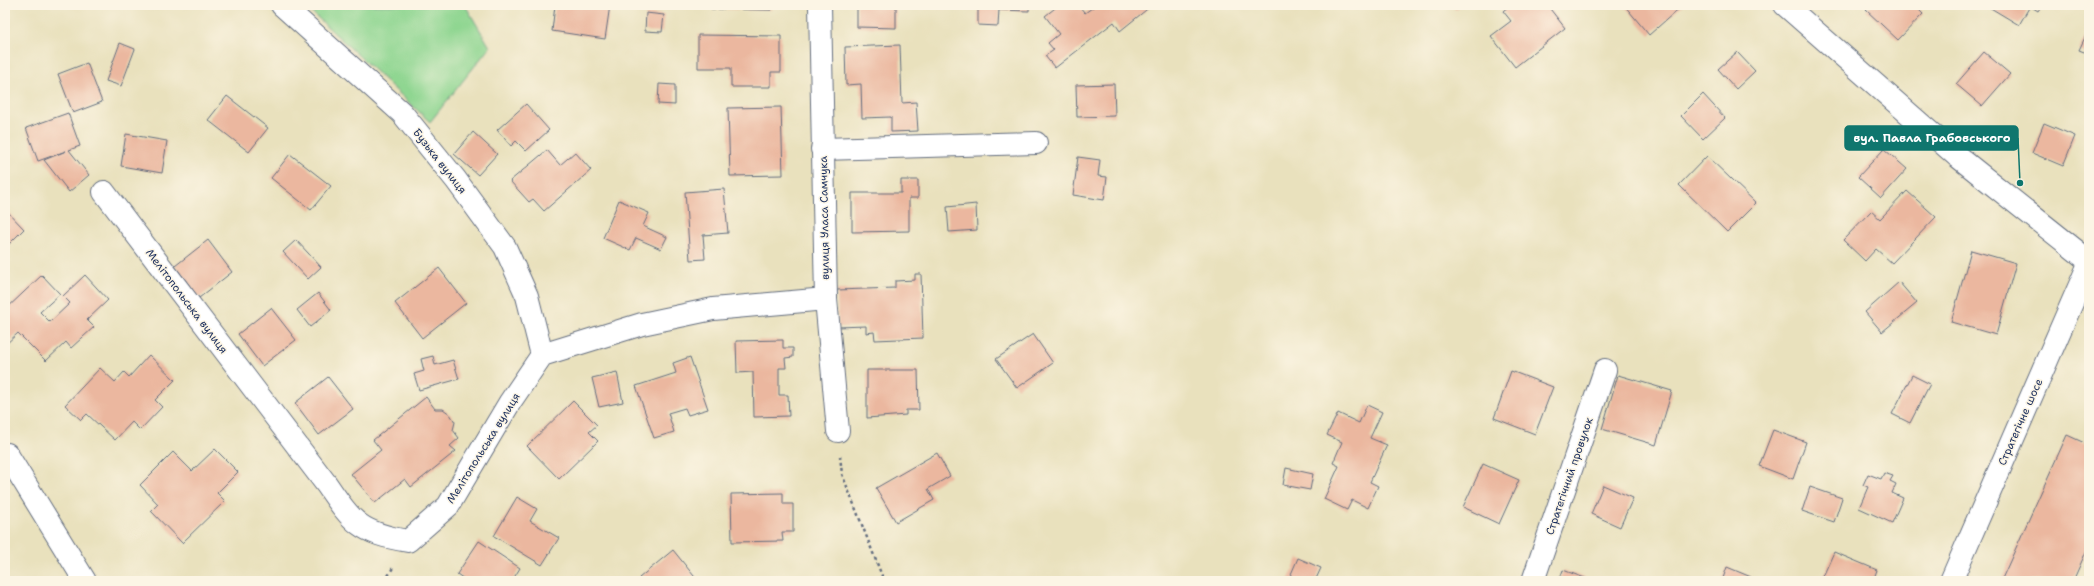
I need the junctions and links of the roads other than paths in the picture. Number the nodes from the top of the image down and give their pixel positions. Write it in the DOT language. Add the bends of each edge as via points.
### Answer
graph roads {
  1 [pos="282,5"];
  2 [pos="820,5"];
  3 [pos="1785,5"];
  4 [pos="1036,143"];
  5 [pos="822,149"];
  6 [pos="104,192"];
  7 [pos="2089,262"];
  8 [pos="2083,296"];
  9 [pos="826,299"];
  10 [pos="542,355"];
  11 [pos="1604,370"];
  12 [pos="838,431"];
  13 [pos="7,454"];
  14 [pos="86,581"];
  15 [pos="1533,581"];
  16 [pos="1951,581"];
  1 -- 10 [label="street, Бузька вулиця" via="402,113 456,180 505,246 527,296"];
  2 -- 5 [label="street, вулиця Уласа Самчука"];
  3 -- 7 [label="street" via="1957,156"];
  4 -- 5 [label="street"];
  5 -- 9 [label="street, вулиця Уласа Самчука"];
  6 -- 10 [label="street, Мелітопольська вулиця" via="348,516 367,530 387,538 408,541 448,506 510,402"];
  7 -- 8 [label="street, Стратегічне шосе"];
  8 -- 16 [label="street, Стратегічне шосе"];
  9 -- 10 [label="street" via="713,309 642,324"];
  9 -- 12 [label="street, вулиця Уласа Самчука"];
  11 -- 15 [label="street, Стратегічний провулок"];
  13 -- 14 [label="street"];
}
